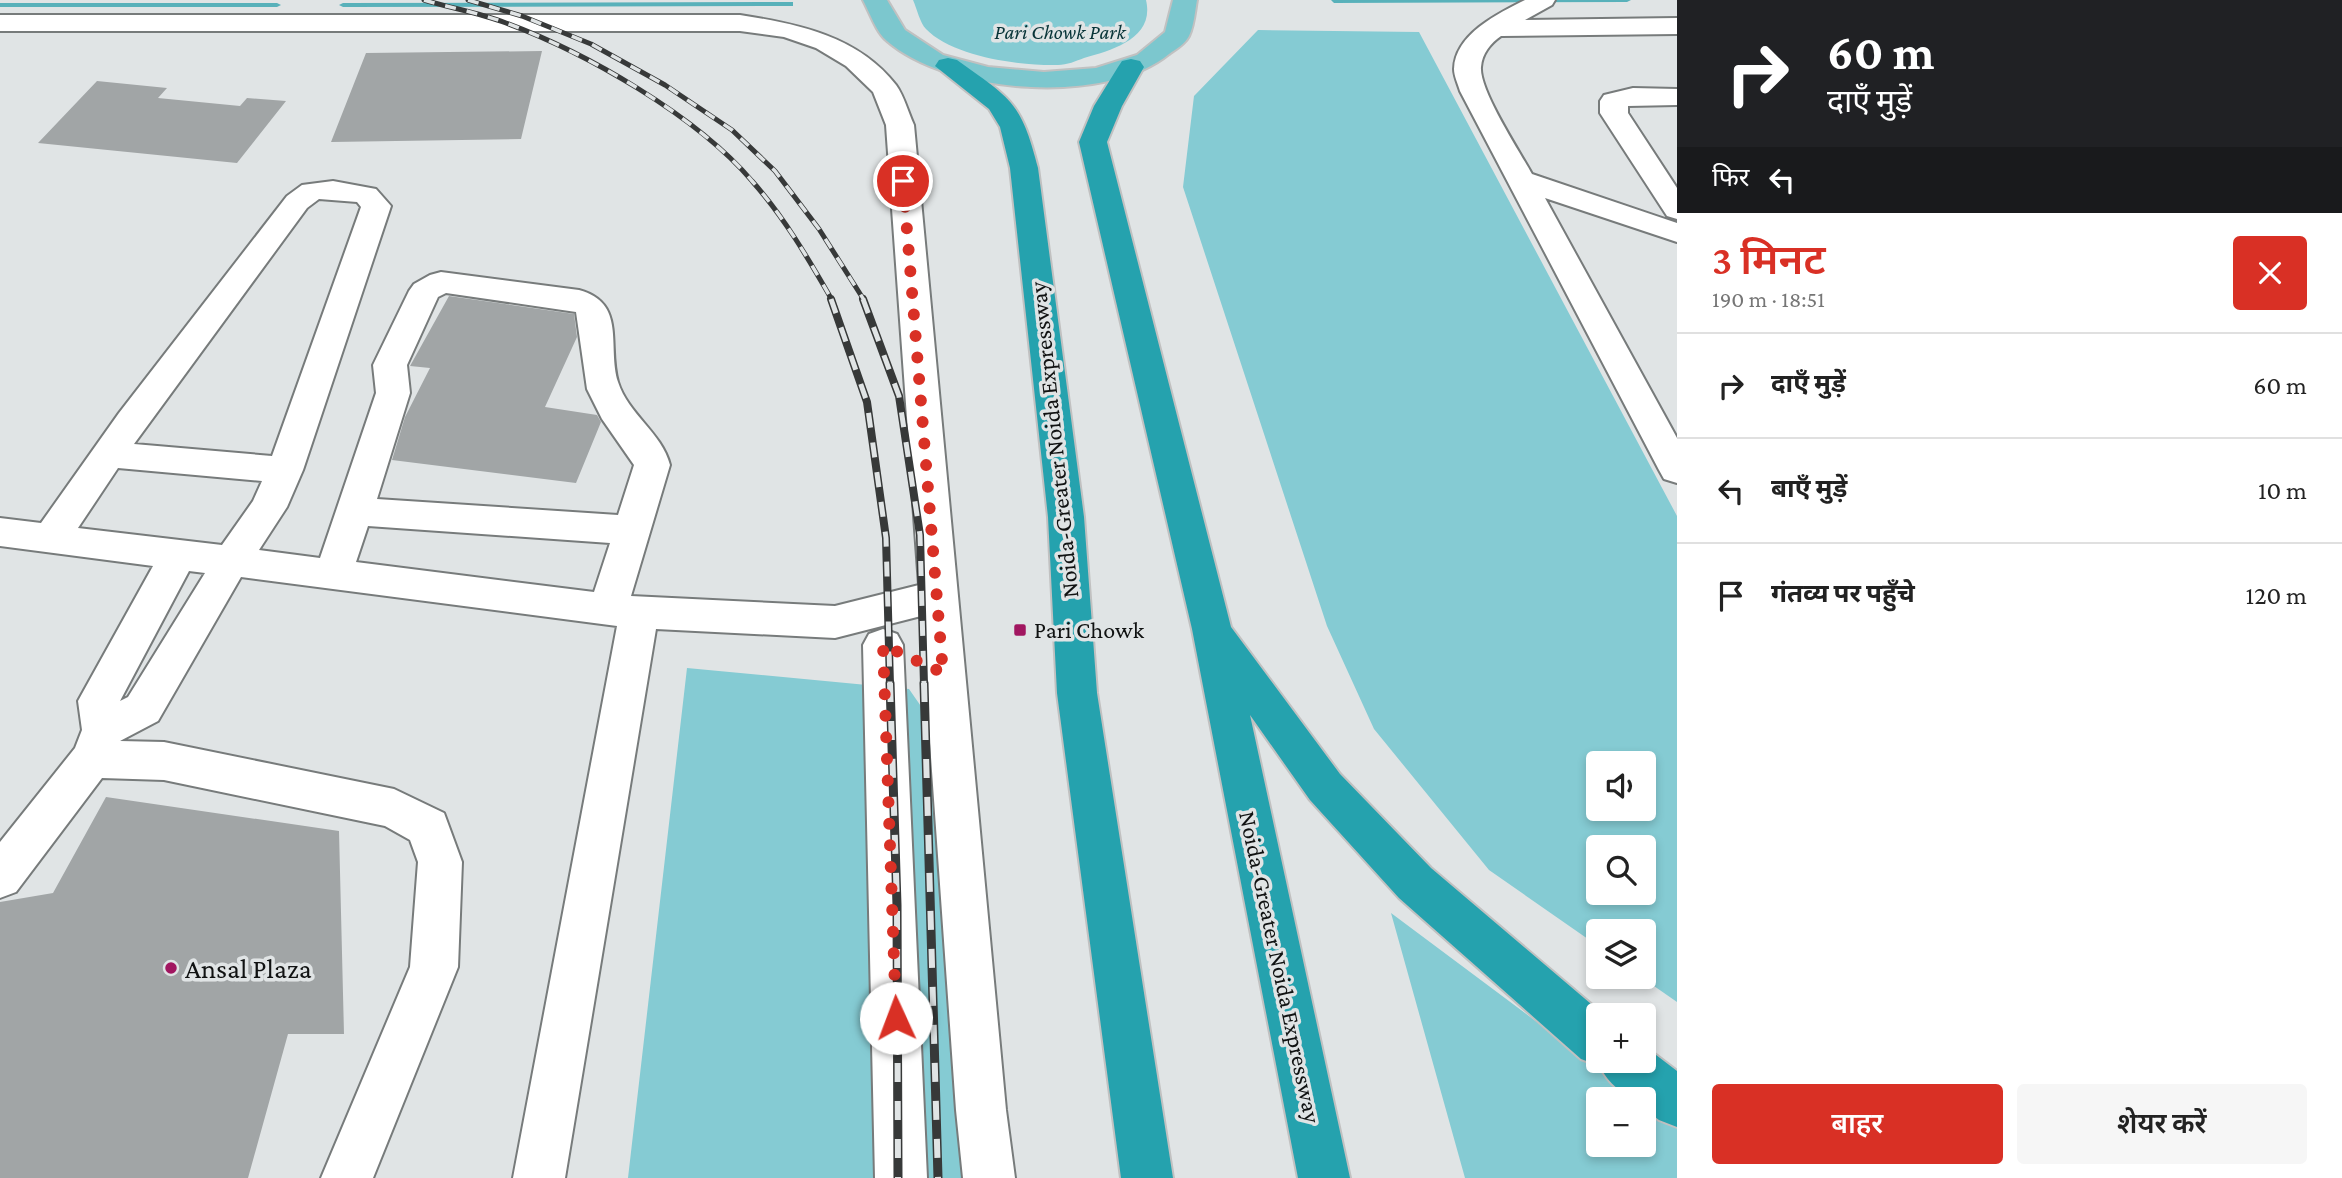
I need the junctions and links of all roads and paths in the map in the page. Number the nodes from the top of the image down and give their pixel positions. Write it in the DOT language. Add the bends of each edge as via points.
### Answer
graph roads {
  1 [pos="287,0"];
  2 [pos="854,0"];
  3 [pos="1543,0"];
  4 [pos="1193,6"];
  5 [pos="876,7"];
  6 [pos="1506,21"];
  7 [pos="251,22"];
  8 [pos="0,23"];
  9 [pos="1677,26"];
  10 [pos="948,66"];
  11 [pos="1131,67"];
  12 [pos="1677,97"];
  13 [pos="1521,180"];
  14 [pos="1677,210"];
  15 [pos="1677,233"];
  16 [pos="110,455"];
  17 [pos="285,470"];
  18 [pos="1677,470"];
  19 [pos="355,511"];
  20 [pos="632,530"];
  21 [pos="0,532"];
  22 [pos="51,538"];
  23 [pos="179,554"];
  24 [pos="232,560"];
  25 [pos="334,573"];
  26 [pos="937,596"];
  27 [pos="623,611"];
  28 [pos="835,622"];
  29 [pos="1212,629"];
  30 [pos="883,645"];
  31 [pos="943,673"];
  32 [pos="97,744"];
  33 [pos="0,877"];
  34 [pos="1586,1032"];
  35 [pos="1639,1073"];
  36 [pos="1677,1102"];
  37 [pos="347,1178"];
  38 [pos="539,1178"];
  39 [pos="901,1178"];
  40 [pos="989,1178"];
  41 [pos="1147,1178"];
  42 [pos="1324,1178"];
  1 -- 7 [label="street"];
  2 -- 5 [label="main road"];
  3 -- 6 [label="street"];
  4 -- 11 [label="main road" via="1179,34 1160,52"];
  5 -- 10 [label="main road" via="891,33"];
  6 -- 9 [label="street"];
  6 -- 13 [label="street" via="1473,48 1467,66 1473,91"];
  7 -- 8 [label="street"];
  7 -- 26 [label="street" via="740,23 789,30 855,60 885,89 900,125"];
  10 -- 11 [label="main road" via="993,77 1041,81 1089,78"];
  10 -- 41 [label="highway, Noida-Greater Noida Expressway" via="1000,104 1014,127 1024,168 1066,517 1077,693"];
  11 -- 29 [label="highway, Noida-Greater Noida Expressway" via="1093,142"];
  12 -- 14 [label="street" via="1633,96 1614,101 1614,113"];
  13 -- 15 [label="street"];
  13 -- 18 [label="street"];
  16 -- 17 [label="street"];
  16 -- 17 [label="street" via="297,202 312,191 366,195 376,206 367,237"];
  16 -- 22 [label="street"];
  17 -- 24 [label="street" via="269,507"];
  19 -- 20 [label="street"];
  19 -- 20 [label="street" via="393,393 390,365 425,291 441,282 590,305 600,379 615,411 652,466"];
  19 -- 25 [label="street"];
  20 -- 27 [label="street"];
  21 -- 22 [label="street"];
  22 -- 23 [label="street"];
  23 -- 24 [label="street"];
  23 -- 32 [label="street" via="99,701"];
  24 -- 25 [label="street"];
  24 -- 32 [label="street" via="144,709"];
  25 -- 27 [label="street"];
  26 -- 28 [label="street"];
  26 -- 31 [label="street"];
  27 -- 28 [label="street"];
  27 -- 38 [label="street"];
  28 -- 30 [label="street"];
  29 -- 34 [label="highway" via="1325,787 1415,883"];
  29 -- 42 [label="highway, Noida-Greater Noida Expressway"];
  30 -- 31 [label="street"];
  30 -- 39 [label="street"];
  31 -- 40 [label="street"];
  32 -- 33 [label="street"];
  32 -- 37 [label="street" via="394,808 428,827 440,862 434,967"];
  35 -- 36 [label="highway"];
}
